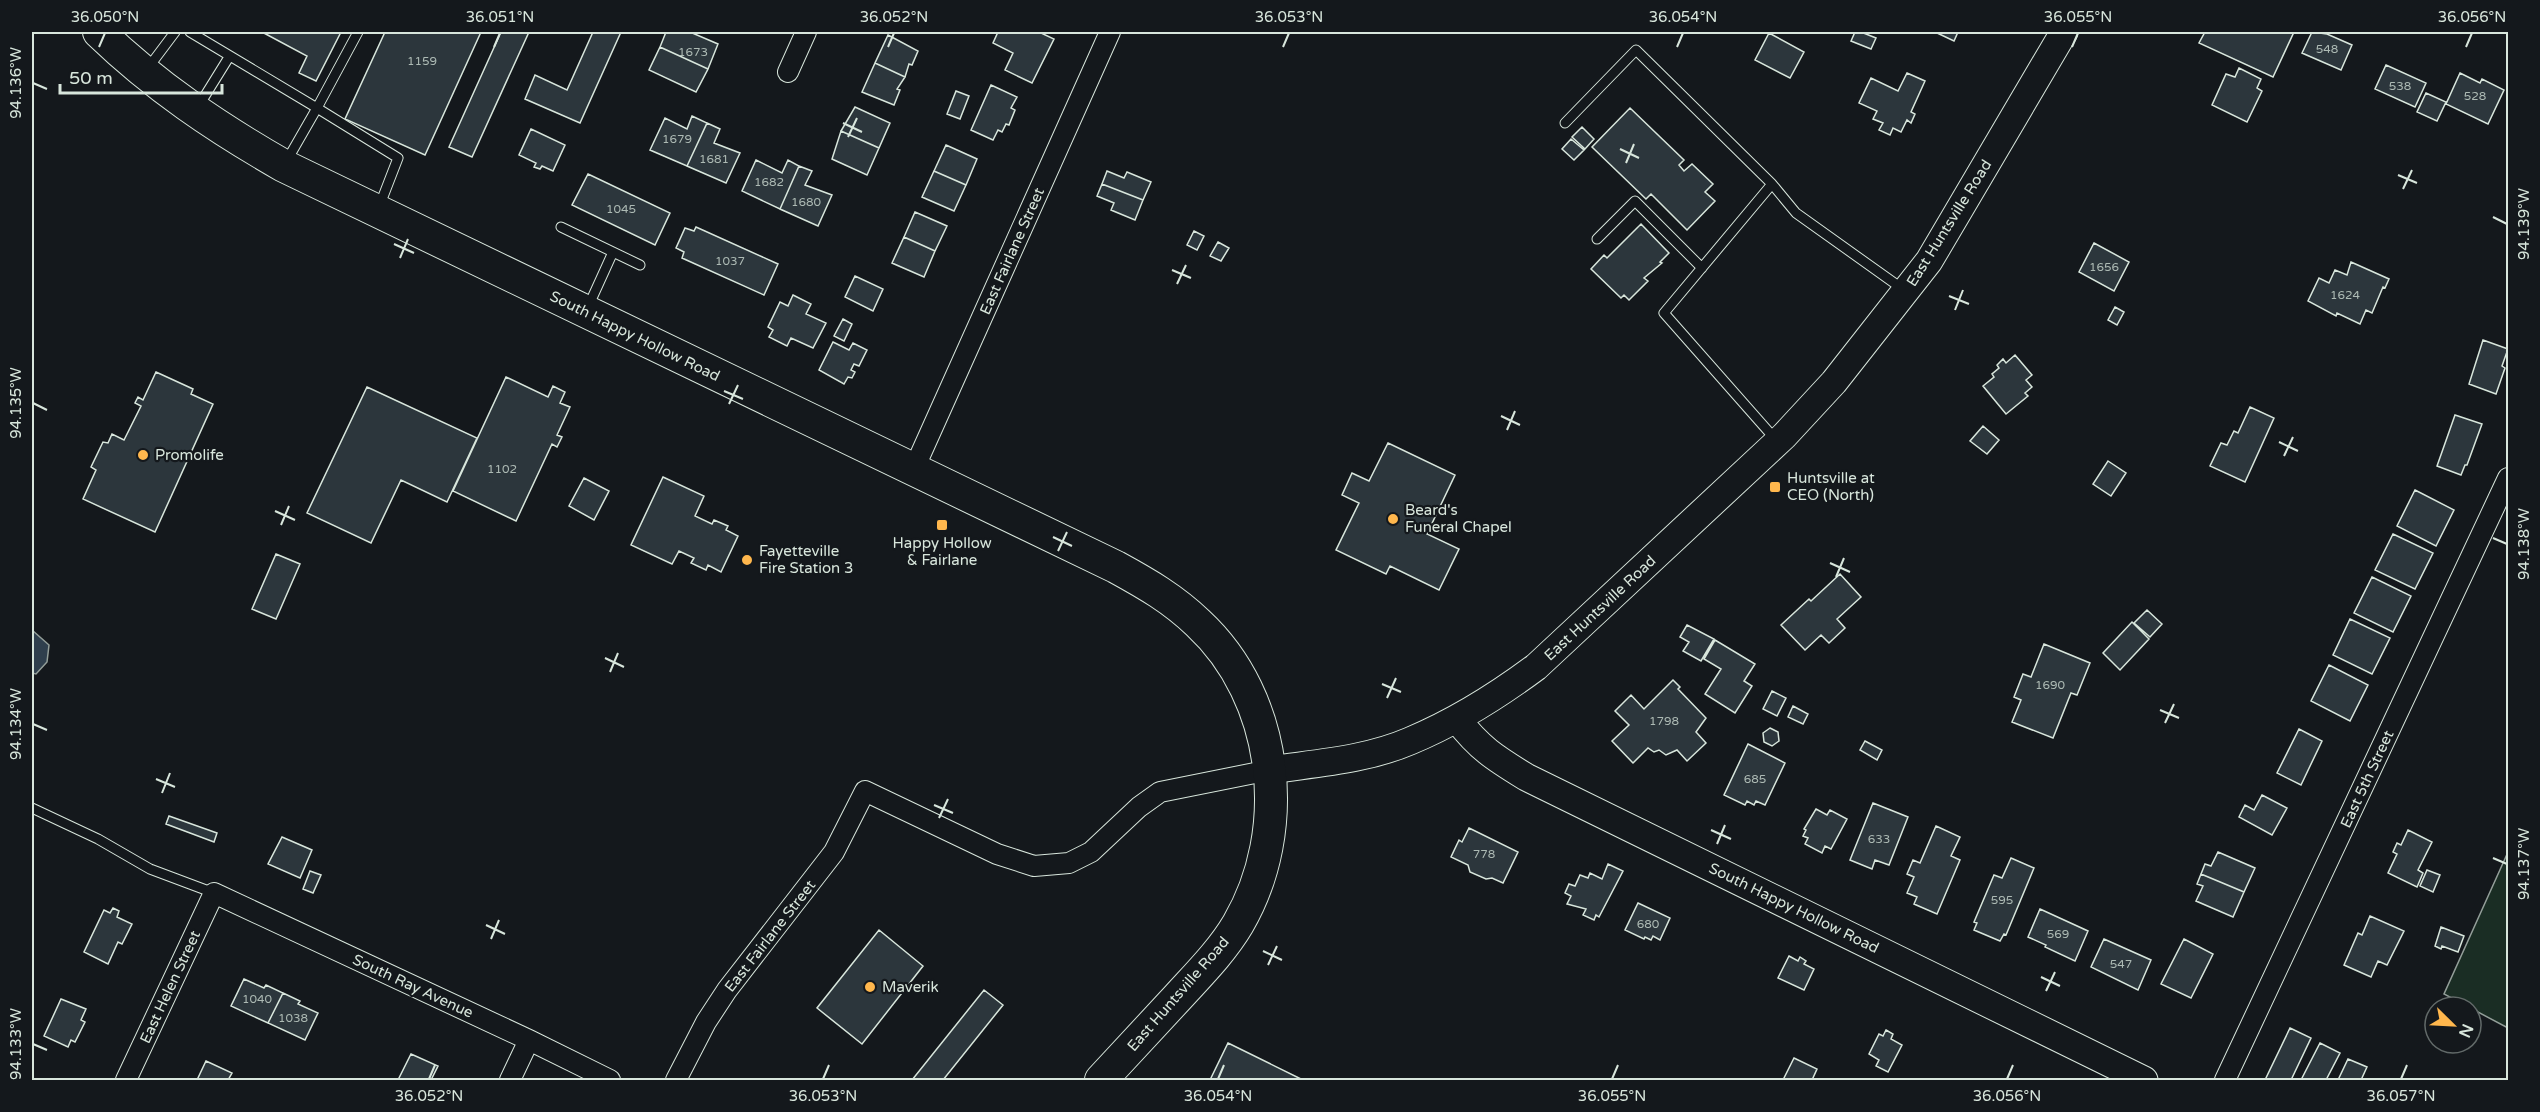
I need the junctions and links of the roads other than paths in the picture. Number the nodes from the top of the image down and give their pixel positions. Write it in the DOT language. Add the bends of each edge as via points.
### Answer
graph roads {
  1 [pos="99,32"];
  2 [pos="175,32"];
  3 [pos="190,32"];
  4 [pos="358,32"];
  5 [pos="806,32"];
  6 [pos="1110,32"];
  7 [pos="2064,32"];
  8 [pos="229,57"];
  9 [pos="144,72"];
  10 [pos="788,72"];
  11 [pos="317,108"];
  12 [pos="195,111"];
  13 [pos="1565,123"];
  14 [pos="284,166"];
  15 [pos="1772,184"];
  16 [pos="377,211"];
  17 [pos="561,226"];
  18 [pos="1597,239"];
  19 [pos="613,252"];
  20 [pos="640,265"];
  21 [pos="1702,268"];
  22 [pos="1906,291"];
  23 [pos="586,312"];
  24 [pos="1778,442"];
  25 [pos="913,471"];
  26 [pos="2508,478"];
  27 [pos="1457,719"];
  28 [pos="1270,770"];
  29 [pos="32,808"];
  30 [pos="214,893"];
  31 [pos="529,1040"];
  32 [pos="126,1080"];
  33 [pos="510,1080"];
  34 [pos="610,1080"];
  35 [pos="676,1080"];
  36 [pos="1101,1080"];
  37 [pos="2144,1080"];
  38 [pos="2225,1080"];
  1 -- 9 [label="main road, South Happy Hollow Road"];
  2 -- 9 [label="lane"];
  3 -- 8 [label="lane"];
  4 -- 11 [label="lane"];
  5 -- 10 [label="street"];
  6 -- 25 [label="street, East Fairlane Street"];
  7 -- 22 [label="main road, East Huntsville Road" via="1929,261"];
  8 -- 11 [label="lane"];
  8 -- 12 [label="lane"];
  9 -- 12 [label="main road, South Happy Hollow Road"];
  11 -- 14 [label="lane"];
  11 -- 16 [label="lane" via="398,158"];
  12 -- 14 [label="main road, South Happy Hollow Road"];
  13 -- 15 [label="lane" via="1636,50"];
  14 -- 16 [label="main road, South Happy Hollow Road"];
  15 -- 21 [label="lane"];
  15 -- 22 [label="lane" via="1796,213"];
  16 -- 23 [label="main road, South Happy Hollow Road"];
  17 -- 19 [label="lane"];
  18 -- 21 [label="lane" via="1635,201"];
  19 -- 20 [label="lane"];
  19 -- 23 [label="lane"];
  21 -- 24 [label="lane" via="1664,314"];
  22 -- 24 [label="main road, East Huntsville Road" via="1834,382"];
  23 -- 25 [label="main road, South Happy Hollow Road"];
  24 -- 27 [label="main road, East Huntsville Road" via="1536,667 1495,698"];
  25 -- 28 [label="main road, South Happy Hollow Road" via="1160,590 1200,624 1227,656 1248,691"];
  26 -- 38 [label="street, East 5th Street"];
  27 -- 28 [label="main road, East Huntsville Road" via="1408,742 1349,759"];
  27 -- 37 [label="main road, South Happy Hollow Road" via="1493,757 1526,777"];
  28 -- 35 [label="street, East Fairlane Street" via="1160,792 1138,807 1091,852 1068,863 1034,866 997,854 865,791 834,852 727,990"];
  28 -- 36 [label="main road, East Huntsville Road" via="1271,829 1260,876 1239,923 1202,971"];
  29 -- 30 [label="lane" via="150,869"];
  30 -- 31 [label="street, South Ray Avenue"];
  30 -- 32 [label="street, East Helen Street"];
  31 -- 33 [label="street"];
  31 -- 34 [label="street, South Ray Avenue"];
}
